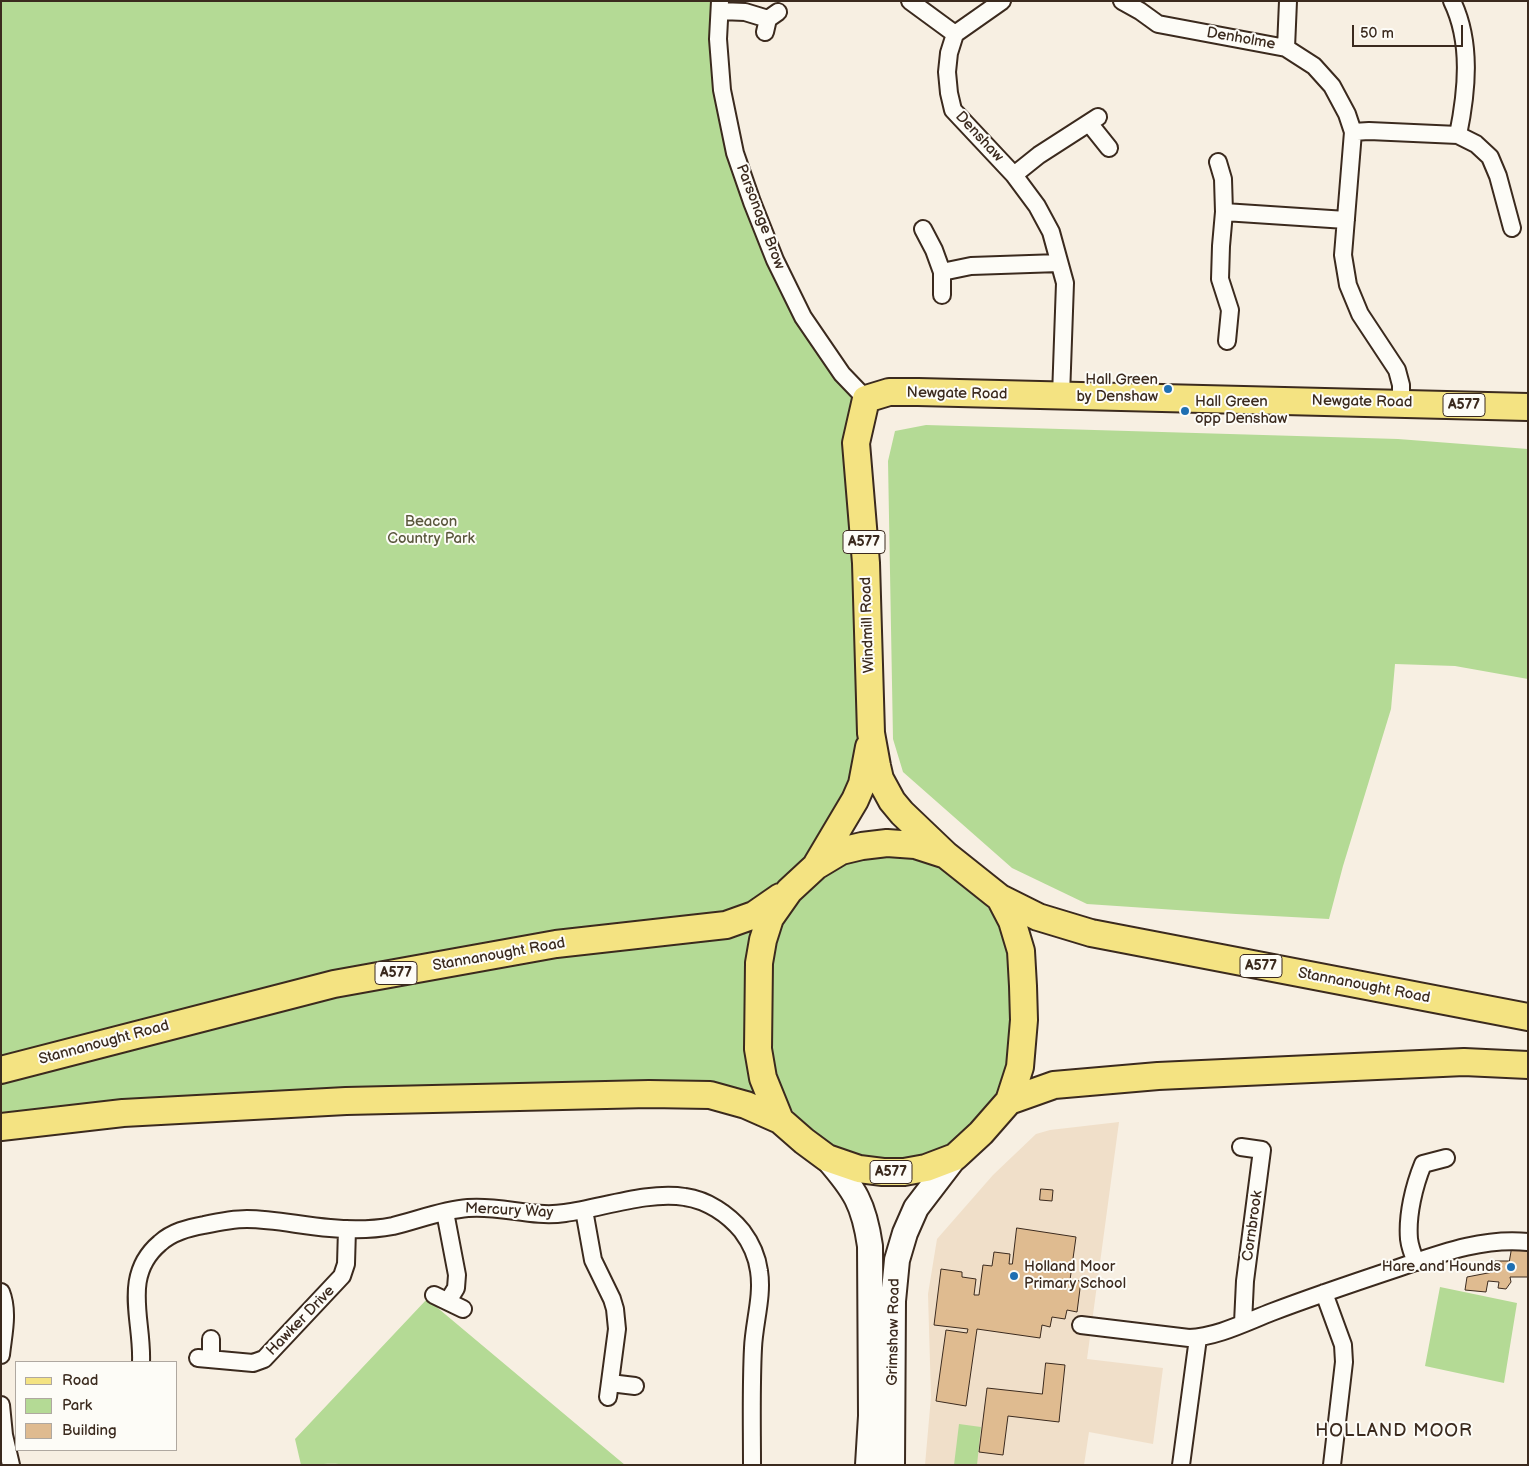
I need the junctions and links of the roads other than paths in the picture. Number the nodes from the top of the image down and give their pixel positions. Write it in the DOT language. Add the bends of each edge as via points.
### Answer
graph roads {
  1 [pos="910,1"];
  2 [pos="1002,1"];
  3 [pos="1122,1"];
  4 [pos="1288,1"];
  5 [pos="1452,1"];
  6 [pos="720,6"];
  7 [pos="770,21"];
  8 [pos="955,34"];
  9 [pos="1286,48"];
  10 [pos="1353,132"];
  11 [pos="1458,134"];
  12 [pos="1109,148"];
  13 [pos="1218,162"];
  14 [pos="1014,175"];
  15 [pos="1224,212"];
  16 [pos="1346,220"];
  17 [pos="1512,228"];
  18 [pos="923,229"];
  19 [pos="1060,263"];
  20 [pos="942,272"];
  21 [pos="942,296"];
  22 [pos="1223,333"];
  23 [pos="1061,396"];
  24 [pos="866,399"];
  25 [pos="1401,403"];
  26 [pos="1528,407"];
  27 [pos="871,732"];
  28 [pos="946,855"];
  29 [pos="816,866"];
  30 [pos="788,891"];
  31 [pos="1000,898"];
  32 [pos="1528,1017"];
  33 [pos="1528,1065"];
  34 [pos="1,1070"];
  35 [pos="1008,1101"];
  36 [pos="780,1120"];
  37 [pos="1,1127"];
  38 [pos="1241,1147"];
  39 [pos="954,1157"];
  40 [pos="827,1158"];
  41 [pos="1446,1158"];
  42 [pos="584,1210"];
  43 [pos="445,1212"];
  44 [pos="347,1229"];
  45 [pos="1528,1242"];
  46 [pos="1416,1262"];
  47 [pos="1,1292"];
  48 [pos="1324,1292"];
  49 [pos="448,1302"];
  50 [pos="1243,1323"];
  51 [pos="1082,1324"];
  52 [pos="1198,1338"];
  53 [pos="211,1339"];
  54 [pos="1,1356"];
  55 [pos="141,1361"];
  56 [pos="635,1386"];
  57 [pos="7,1413"];
  58 [pos="893,1459"];
  59 [pos="11,1465"];
  60 [pos="752,1465"];
  61 [pos="868,1465"];
  62 [pos="1181,1465"];
  63 [pos="1332,1465"];
  1 -- 8 [label="street"];
  2 -- 8 [label="street"];
  3 -- 9 [label="street, Denholme" via="1158,24"];
  4 -- 9 [label="street"];
  5 -- 11 [label="street" via="1462,29 1466,60 1464,108"];
  6 -- 7 [label="street, Parsonage Brow"];
  6 -- 24 [label="street, Parsonage Brow" via="718,38 722,90 735,153 752,202 774,260 803,317 842,374"];
  8 -- 14 [label="street, Denshaw" via="947,72 953,110"];
  9 -- 10 [label="street, Denholme" via="1314,66 1332,86"];
  10 -- 11 [label="street"];
  10 -- 16 [label="street, Denholme"];
  11 -- 17 [label="street" via="1490,157 1498,176 1500,212"];
  12 -- 14 [label="street, Denshaw" via="1094,120"];
  13 -- 15 [label="street" via="1223,178"];
  14 -- 19 [label="street, Denshaw" via="1037,206"];
  15 -- 16 [label="street"];
  15 -- 22 [label="street" via="1220,279 1230,310"];
  16 -- 25 [label="street, Denholme" via="1343,255 1348,286 1360,314 1398,370"];
  18 -- 20 [label="street"];
  19 -- 20 [label="street" via="971,266"];
  19 -- 23 [label="street, Denshaw" via="1065,283"];
  20 -- 21 [label="street"];
  23 -- 24 [label="main road, Newgate Road / A577" via="889,392"];
  23 -- 25 [label="main road, Newgate Road / A577"];
  24 -- 27 [label="main road, Windmill Road / A577" via="856,443 866,563"];
  25 -- 26 [label="main road, Newgate Road / A577"];
  27 -- 28 [label="main road, Windmill Road / A577" via="885,790 902,813"];
  27 -- 29 [label="main road, Windmill Road / A577" via="862,784"];
  28 -- 29 [label="main road, A577" via="915,845 887,843 841,851"];
  28 -- 31 [label="main road, A577"];
  29 -- 30 [label="main road, A577"];
  30 -- 34 [label="main road, Stannanought Road / A577" via="754,915 726,925 556,944 334,984"];
  30 -- 36 [label="main road, A577" via="770,918 759,963 758,1049 763,1078"];
  31 -- 32 [label="main road, Stannanought Road / A577" via="1038,917 1091,933"];
  31 -- 35 [label="main road, A577" via="1012,921 1020,951 1023,986 1020,1067"];
  33 -- 35 [label="main road, A577" via="1464,1062 1158,1076 1054,1084"];
  35 -- 39 [label="main road, A577" via="981,1133"];
  36 -- 37 [label="main road, A577" via="746,1105 710,1095 648,1094 346,1101 123,1112"];
  36 -- 40 [label="main road, A577"];
  38 -- 50 [label="street, Cornbrook" via="1262,1150 1245,1281"];
  39 -- 40 [label="main road, A577" via="904,1172 859,1169"];
  39 -- 58 [label="main road, Grimshaw Road" via="916,1208 897,1260 893,1301"];
  40 -- 61 [label="main road, Grimshaw Road" via="850,1184 860,1202 869,1238 871,1416"];
  41 -- 46 [label="street" via="1422,1164 1414,1188 1409,1240"];
  42 -- 43 [label="street, Mercury Way" via="552,1215 483,1207"];
  42 -- 56 [label="street" via="593,1260 615,1309 617,1329 609,1390"];
  42 -- 60 [label="street, Mercury Way" via="654,1197 686,1197 724,1214 749,1241 757,1261 760,1282 753,1346"];
  43 -- 44 [label="street, Mercury Way" via="392,1226"];
  43 -- 49 [label="street" via="457,1275 456,1288"];
  44 -- 53 [label="street, Hawker Drive" via="346,1264 342,1276 264,1359 253,1363 204,1359"];
  44 -- 55 [label="street, Mercury Way" via="248,1219 199,1226 166,1238 150,1252 137,1285"];
  45 -- 46 [label="street" via="1468,1246"];
  46 -- 48 [label="street"];
  47 -- 54 [label="street" via="5,1317"];
  48 -- 50 [label="street"];
  48 -- 63 [label="street" via="1343,1345 1344,1362"];
  50 -- 52 [label="street"];
  51 -- 52 [label="street"];
  52 -- 62 [label="street"];
  57 -- 59 [label="street" via="4,1435"];
}
